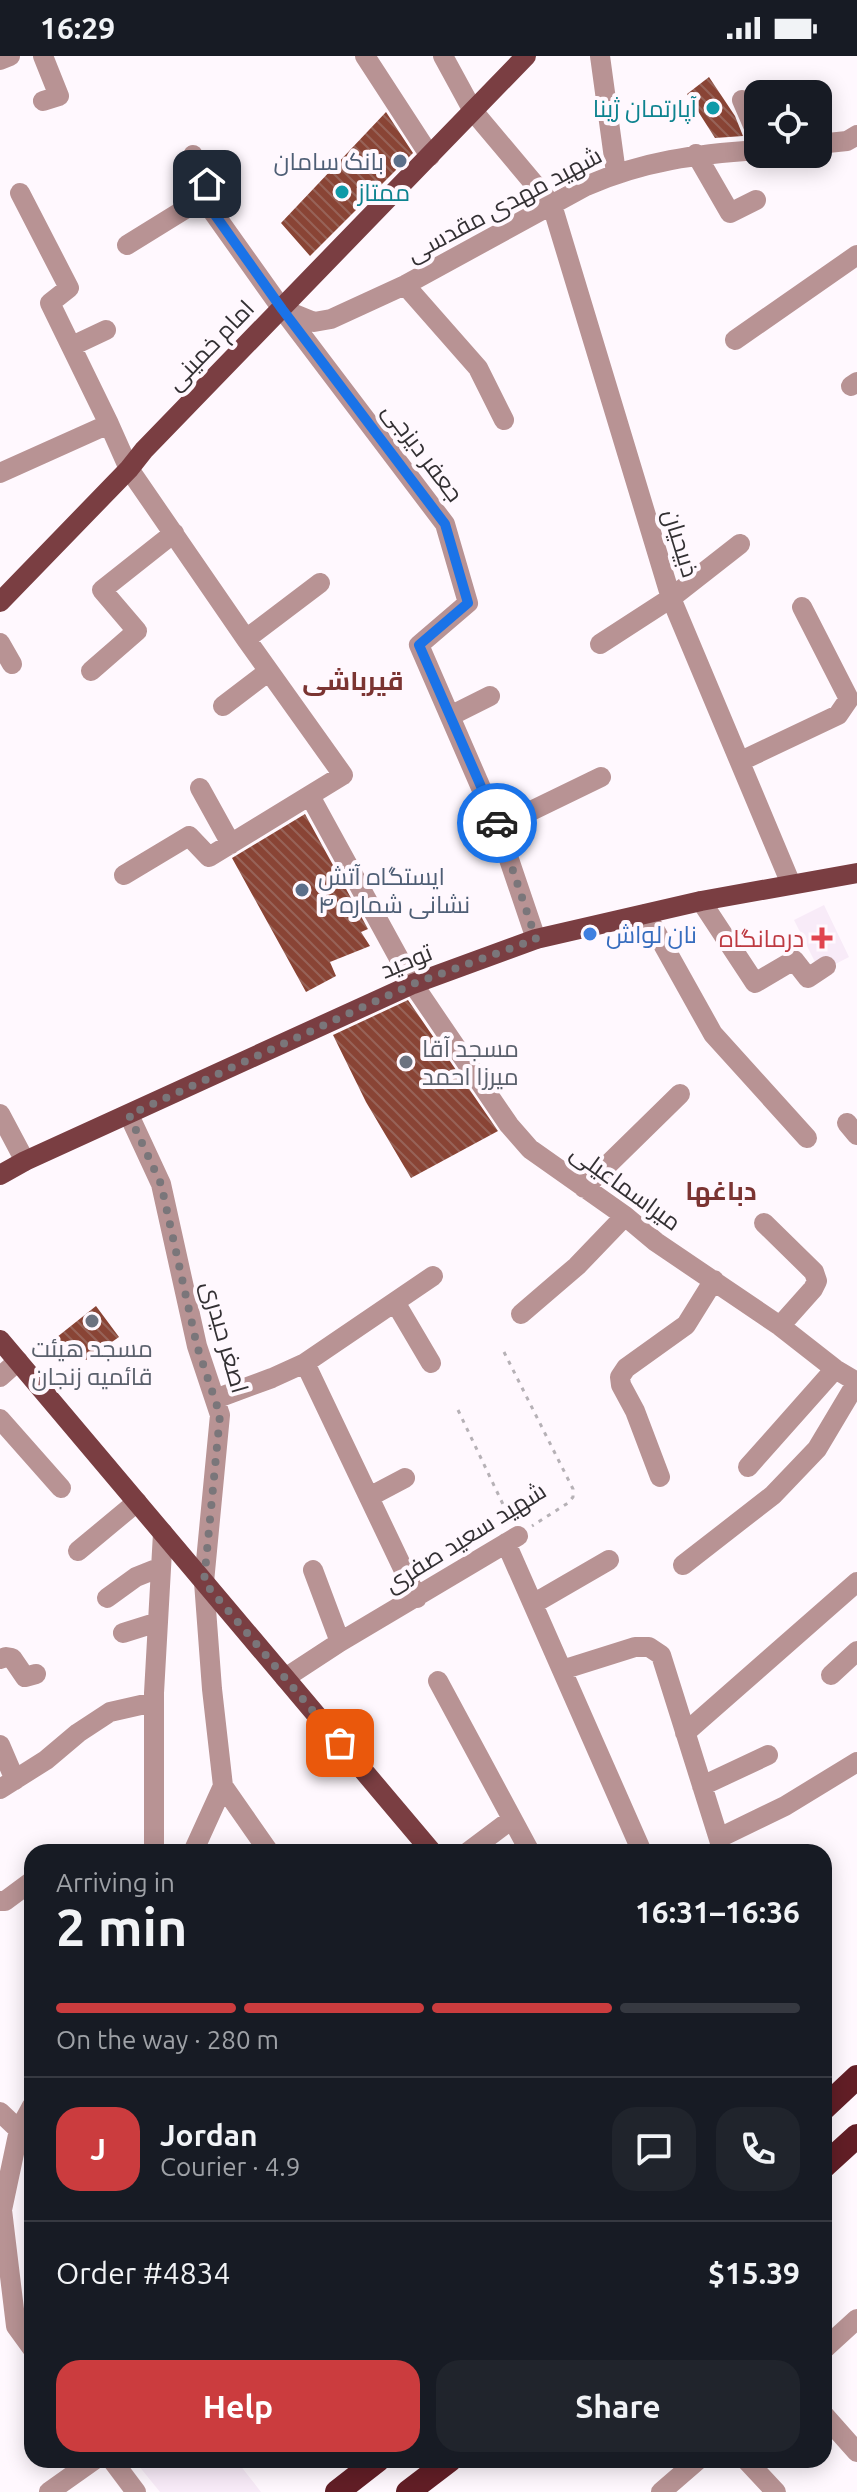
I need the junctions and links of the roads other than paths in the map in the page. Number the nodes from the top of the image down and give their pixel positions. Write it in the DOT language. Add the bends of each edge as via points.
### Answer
graph roads {
  1 [pos="10,56"];
  2 [pos="43,56"];
  3 [pos="365,56"];
  4 [pos="443,56"];
  5 [pos="526,56"];
  6 [pos="600,56"];
  7 [pos="0,60"];
  8 [pos="742,100"];
  9 [pos="43,101"];
  10 [pos="744,105"];
  11 [pos="473,111"];
  12 [pos="854,143"];
  13 [pos="832,144"];
  14 [pos="744,151"];
  15 [pos="696,154"];
  16 [pos="193,155"];
  17 [pos="430,156"];
  18 [pos="616,173"];
  19 [pos="20,193"];
  20 [pos="203,198"];
  21 [pos="756,200"];
  22 [pos="552,205"];
  23 [pos="127,245"];
  24 [pos="857,255"];
  25 [pos="405,285"];
  26 [pos="282,309"];
  27 [pos="106,330"];
  28 [pos="735,340"];
  29 [pos="72,346"];
  30 [pos="504,420"];
  31 [pos="109,424"];
  32 [pos="129,469"];
  33 [pos="0,473"];
  34 [pos="174,533"];
  35 [pos="740,544"];
  36 [pos="320,583"];
  37 [pos="671,598"];
  38 [pos="0,602"];
  39 [pos="802,607"];
  40 [pos="246,639"];
  41 [pos="0,643"];
  42 [pos="600,644"];
  43 [pos="12,664"];
  44 [pos="91,671"];
  45 [pos="269,671"];
  46 [pos="490,696"];
  47 [pos="223,706"];
  48 [pos="450,716"];
  49 [pos="741,761"];
  50 [pos="601,777"];
  51 [pos="200,788"];
  52 [pos="310,796"];
  53 [pos="498,827"];
  54 [pos="231,844"];
  55 [pos="857,873"];
  56 [pos="124,875"];
  57 [pos="791,884"];
  58 [pos="701,901"];
  59 [pos="646,914"];
  60 [pos="536,939"];
  61 [pos="826,966"];
  62 [pos="413,984"];
  63 [pos="680,1094"];
  64 [pos="0,1114"];
  65 [pos="129,1115"];
  66 [pos="807,1138"];
  67 [pos="25,1161"];
  68 [pos="0,1175"];
  69 [pos="584,1188"];
  70 [pos="625,1216"];
  71 [pos="764,1223"];
  72 [pos="433,1276"];
  73 [pos="714,1280"];
  74 [pos="395,1302"];
  75 [pos="521,1314"];
  76 [pos="780,1326"];
  77 [pos="0,1340"];
  78 [pos="18,1361"];
  79 [pos="305,1363"];
  80 [pos="431,1363"];
  81 [pos="835,1369"];
  82 [pos="0,1377"];
  83 [pos="857,1382"];
  84 [pos="215,1399"];
  85 [pos="0,1419"];
  86 [pos="748,1467"];
  87 [pos="660,1477"];
  88 [pos="405,1478"];
  89 [pos="61,1488"];
  90 [pos="369,1497"];
  91 [pos="137,1502"];
  92 [pos="163,1533"];
  93 [pos="78,1551"];
  94 [pos="609,1560"];
  95 [pos="683,1565"];
  96 [pos="161,1567"];
  97 [pos="313,1570"];
  98 [pos="204,1582"];
  99 [pos="857,1582"];
  100 [pos="107,1598"];
  101 [pos="417,1598"];
  102 [pos="533,1604"];
  103 [pos="158,1622"];
  104 [pos="123,1633"];
  105 [pos="340,1642"];
  106 [pos="857,1651"];
  107 [pos="0,1659"];
  108 [pos="562,1670"];
  109 [pos="36,1674"];
  110 [pos="831,1675"];
  111 [pos="285,1678"];
  112 [pos="438,1681"];
  113 [pos="154,1702"];
  114 [pos="685,1733"];
  115 [pos="0,1745"];
  116 [pos="768,1755"];
  117 [pos="857,1762"];
  118 [pos="8,1784"];
  119 [pos="223,1786"];
  120 [pos="702,1786"];
  121 [pos="512,1819"];
  122 [pos="154,1844"];
  123 [pos="197,1844"];
  124 [pos="263,1844"];
  125 [pos="425,1844"];
  126 [pos="479,1844"];
  127 [pos="526,1844"];
  128 [pos="638,1844"];
  129 [pos="721,1844"];
  130 [pos="723,1844"];
  131 [pos="24,1887"];
  132 [pos="0,1901"];
  133 [pos="857,2077"];
  134 [pos="832,2100"];
  135 [pos="0,2112"];
  136 [pos="24,2121"];
  137 [pos="19,2130"];
  138 [pos="857,2136"];
  139 [pos="832,2159"];
  140 [pos="2,2240"];
  141 [pos="857,2319"];
  142 [pos="24,2337"];
  143 [pos="832,2342"];
  144 [pos="832,2424"];
  145 [pos="857,2452"];
  146 [pos="83,2468"];
  147 [pos="118,2468"];
  148 [pos="362,2468"];
  149 [pos="440,2468"];
  150 [pos="689,2468"];
  151 [pos="754,2468"];
  152 [pos="49,2492"];
  153 [pos="136,2492"];
  154 [pos="337,2492"];
  155 [pos="408,2492"];
  156 [pos="661,2492"];
  157 [pos="776,2492"];
  1 -- 7 [label="street"];
  2 -- 9 [label="street" via="59,96"];
  3 -- 17 [label="street"];
  4 -- 11 [label="street"];
  5 -- 11 [label="main road, امام خمینی"];
  6 -- 18 [label="street"];
  8 -- 10 [label="street"];
  11 -- 17 [label="main road, امام خمینی"];
  11 -- 22 [label="street"];
  12 -- 13 [label="street"];
  14 -- 15 [label="street, شهید مهدی مقدسی"];
  15 -- 18 [label="street, شهید مهدی مقدسی"];
  15 -- 21 [label="street" via="730,213"];
  16 -- 20 [label="street" via="207,184"];
  17 -- 26 [label="main road, امام خمینی"];
  18 -- 22 [label="street, شهید مهدی مقدسی"];
  19 -- 29 [label="street" via="69,288 50,303"];
  20 -- 23 [label="street"];
  20 -- 26 [label="street"];
  22 -- 25 [label="street, شهید مهدی مقدسی"];
  22 -- 37 [label="street, ذبیحیان"];
  24 -- 28 [label="street"];
  25 -- 26 [label="street, شهید مهدی مقدسی" via="331,319 314,322"];
  25 -- 30 [label="street" via="478,368"];
  26 -- 32 [label="main road, امام خمینی"];
  26 -- 48 [label="street, جعفر دیزجی" via="445,524 468,603 419,645"];
  27 -- 29 [label="street"];
  29 -- 31 [label="street"];
  31 -- 32 [label="street"];
  31 -- 33 [label="street"];
  32 -- 34 [label="street"];
  32 -- 38 [label="main road, امام خمینی"];
  34 -- 40 [label="street"];
  34 -- 44 [label="street" via="102,590 137,631"];
  35 -- 37 [label="street"];
  36 -- 40 [label="street"];
  37 -- 42 [label="street"];
  37 -- 49 [label="street, ذبیحیان"];
  39 -- 49 [label="street" via="849,699 838,715"];
  40 -- 45 [label="street"];
  41 -- 43 [label="street"];
  45 -- 47 [label="street"];
  45 -- 52 [label="street" via="343,775"];
  46 -- 48 [label="street"];
  48 -- 53 [label="street, جعفر دیزجی"];
  49 -- 57 [label="street, ذبیحیان"];
  50 -- 53 [label="street"];
  51 -- 54 [label="street"];
  52 -- 54 [label="street"];
  52 -- 62 [label="street, میراسماعیلی"];
  53 -- 60 [label="street, جعفر دیزجی"];
  54 -- 56 [label="street" via="209,857 189,836"];
  55 -- 57 [label="main road, توحید"];
  57 -- 58 [label="main road, توحید"];
  58 -- 59 [label="main road, توحید"];
  58 -- 61 [label="street" via="755,983 794,960 808,978"];
  59 -- 60 [label="main road, توحید"];
  59 -- 66 [label="street" via="713,1034"];
  60 -- 62 [label="main road, توحید"];
  62 -- 65 [label="main road, توحید"];
  62 -- 69 [label="street, میراسماعیلی" via="509,1125 530,1149"];
  63 -- 69 [label="street"];
  64 -- 67 [label="street"];
  65 -- 67 [label="main road, توحید"];
  65 -- 84 [label="street, اصغر حیدری" via="161,1184 197,1346"];
  67 -- 68 [label="main road, توحید"];
  69 -- 70 [label="street, میراسماعیلی"];
  70 -- 73 [label="street, میراسماعیلی"];
  70 -- 75 [label="street"];
  71 -- 76 [label="street" via="817,1281"];
  72 -- 74 [label="street"];
  73 -- 76 [label="street, میراسماعیلی"];
  73 -- 87 [label="street" via="686,1325 620,1377"];
  74 -- 79 [label="street"];
  74 -- 80 [label="street"];
  76 -- 81 [label="street, میراسماعیلی"];
  77 -- 78 [label="main road"];
  78 -- 82 [label="street"];
  78 -- 91 [label="main road"];
  79 -- 84 [label="street"];
  79 -- 90 [label="street"];
  81 -- 83 [label="street, میراسماعیلی"];
  81 -- 86 [label="street"];
  83 -- 95 [label="street" via="817,1449 733,1528"];
  84 -- 98 [label="street, اصغر حیدری" via="220,1415"];
  85 -- 89 [label="street"];
  88 -- 90 [label="street"];
  90 -- 101 [label="street"];
  91 -- 92 [label="main road"];
  91 -- 93 [label="street"];
  92 -- 96 [label="street"];
  92 -- 98 [label="main road"];
  94 -- 102 [label="street"];
  96 -- 100 [label="street"];
  96 -- 103 [label="street"];
  97 -- 105 [label="street"];
  98 -- 111 [label="main road"];
  98 -- 119 [label="street, اصغر حیدری"];
  99 -- 114 [label="street"];
  101 -- 102 [label="street, شهید سعید صفری" via="512,1540"];
  101 -- 105 [label="street, شهید سعید صفری"];
  102 -- 108 [label="street"];
  103 -- 104 [label="street"];
  103 -- 113 [label="street"];
  105 -- 111 [label="street, شهید سعید صفری"];
  106 -- 110 [label="street"];
  107 -- 109 [label="street" via="12,1658 25,1677"];
  108 -- 114 [label="street" via="649,1647 661,1655"];
  108 -- 128 [label="street"];
  111 -- 125 [label="main road"];
  112 -- 121 [label="street"];
  113 -- 118 [label="street" via="110,1712"];
  113 -- 122 [label="street"];
  114 -- 120 [label="street"];
  115 -- 118 [label="street"];
  116 -- 120 [label="street"];
  117 -- 130 [label="street"];
  119 -- 123 [label="street"];
  119 -- 124 [label="street"];
  120 -- 129 [label="street"];
  121 -- 126 [label="street"];
  121 -- 127 [label="street"];
  131 -- 132 [label="street"];
  133 -- 134 [label="highway"];
  135 -- 137 [label="street"];
  136 -- 137 [label="street"];
  137 -- 140 [label="street" via="2,2210"];
  138 -- 139 [label="highway"];
  140 -- 142 [label="street" via="16,2326"];
  141 -- 143 [label="street"];
  144 -- 145 [label="street"];
  146 -- 152 [label="street"];
  147 -- 153 [label="street"];
  148 -- 154 [label="highway"];
  149 -- 155 [label="highway"];
  150 -- 156 [label="street"];
  151 -- 157 [label="street"];
}
